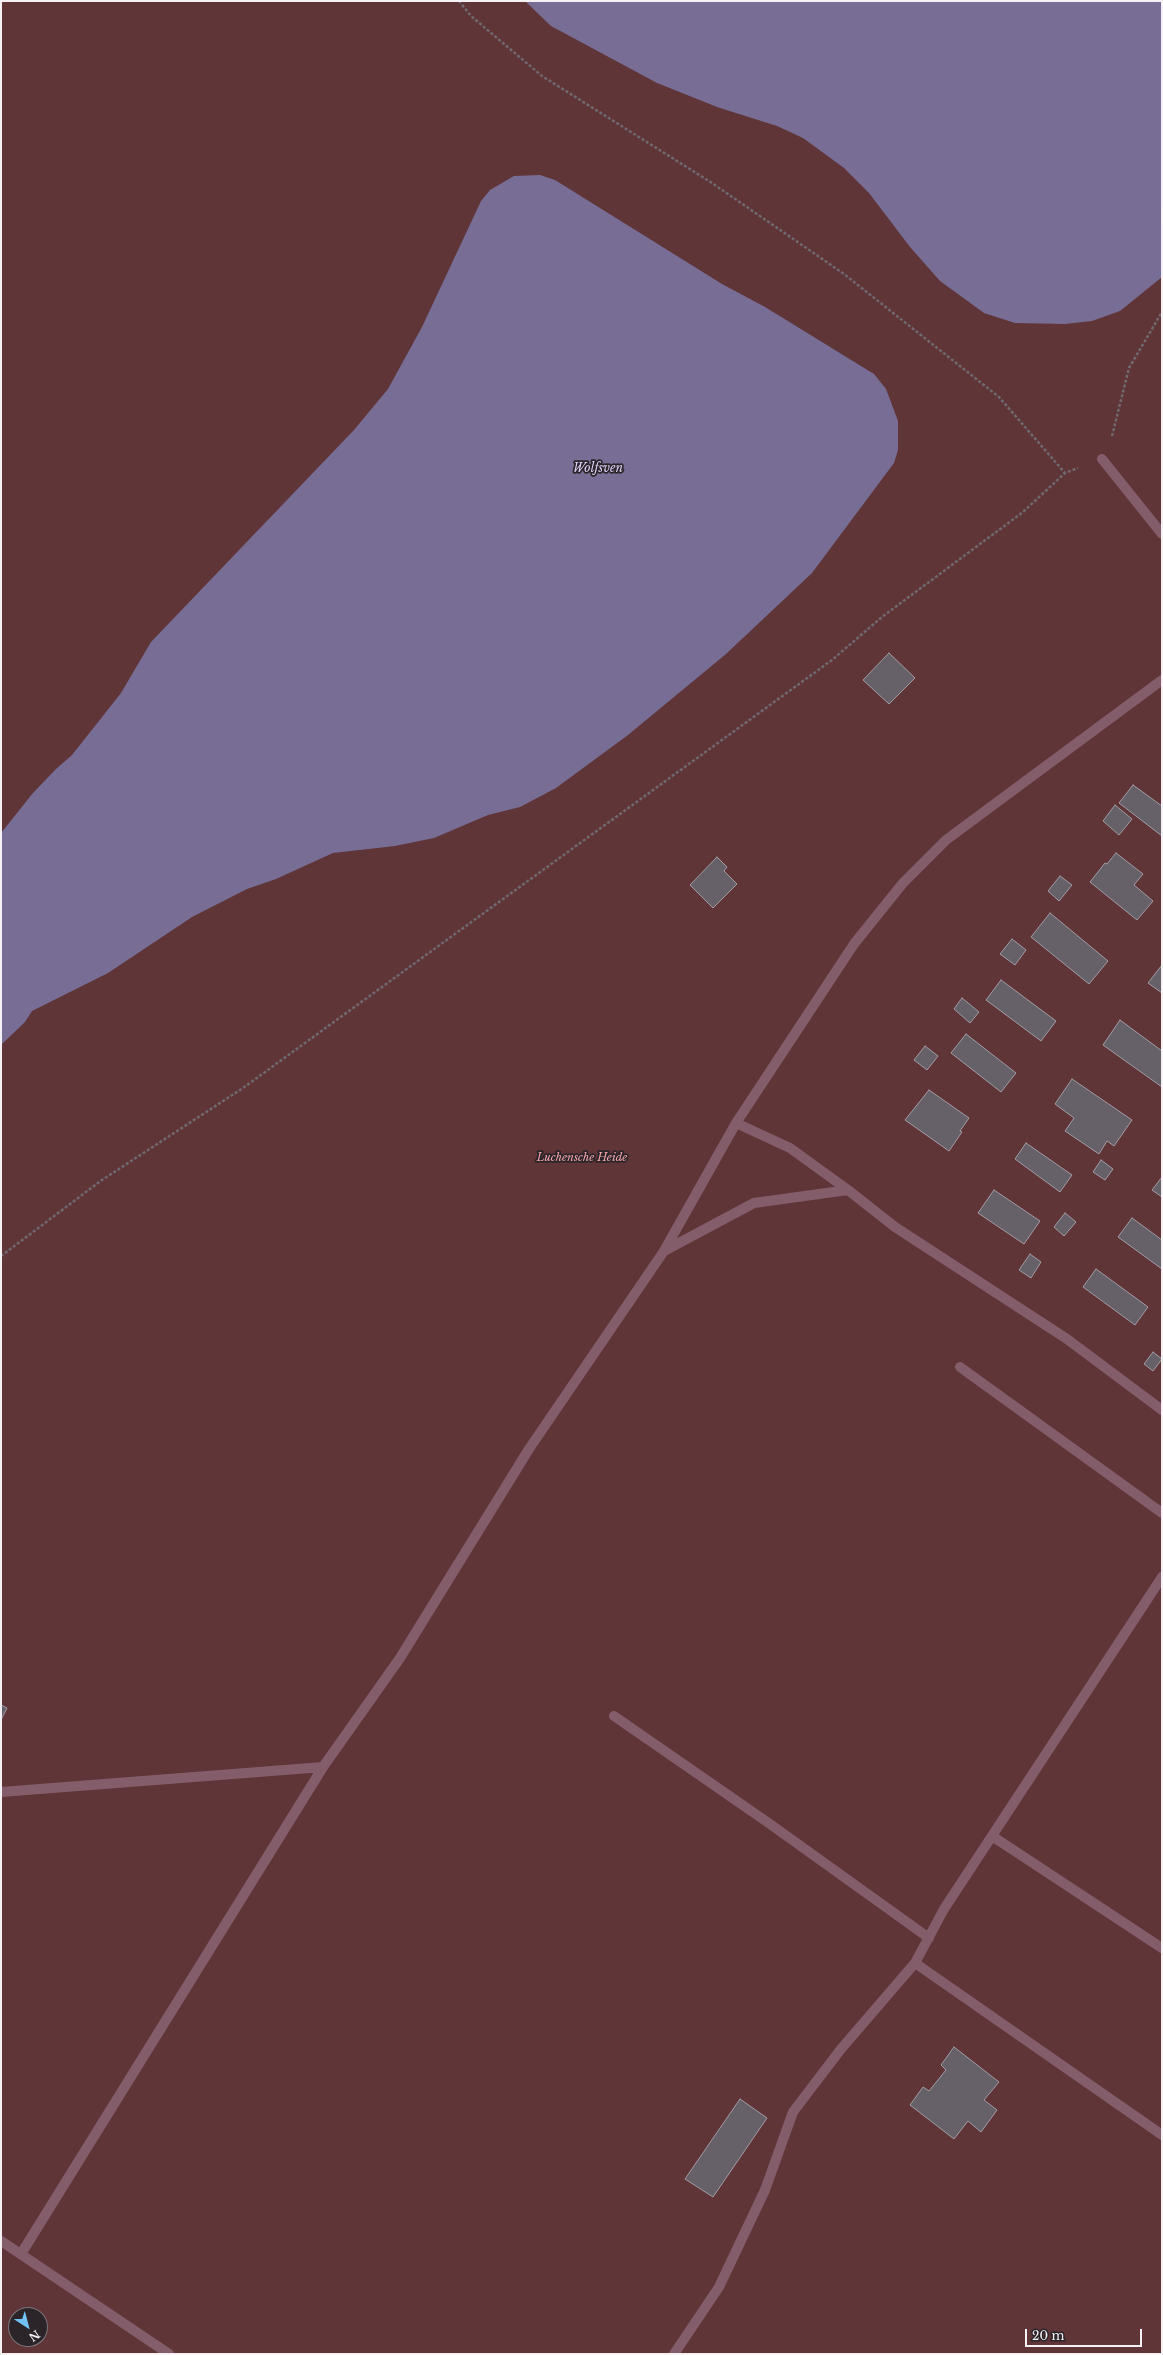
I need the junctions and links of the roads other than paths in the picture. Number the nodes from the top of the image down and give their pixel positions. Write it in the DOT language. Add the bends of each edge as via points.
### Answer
graph roads {
  1 [pos="1102,459"];
  2 [pos="1162,534"];
  3 [pos="1162,680"];
  4 [pos="736,1123"];
  5 [pos="848,1190"];
  6 [pos="664,1251"];
  7 [pos="960,1367"];
  8 [pos="1162,1410"];
  9 [pos="1162,1513"];
  10 [pos="1162,1577"];
  11 [pos="614,1716"];
  12 [pos="323,1768"];
  13 [pos="1,1792"];
  14 [pos="992,1836"];
  15 [pos="929,1938"];
  16 [pos="1162,1948"];
  17 [pos="915,1963"];
  18 [pos="1162,2135"];
  19 [pos="1,2241"];
  20 [pos="21,2254"];
  21 [pos="169,2354"];
  22 [pos="674,2354"];
  1 -- 2 [label="lane"];
  3 -- 4 [label="lane" via="946,840 904,883 854,944"];
  4 -- 5 [label="lane" via="790,1148"];
  4 -- 6 [label="lane"];
  5 -- 6 [label="lane" via="754,1203"];
  5 -- 8 [label="lane" via="895,1227 1067,1339"];
  6 -- 12 [label="lane" via="529,1449 400,1658"];
  7 -- 9 [label="lane"];
  10 -- 14 [label="lane"];
  11 -- 15 [label="lane"];
  12 -- 13 [label="lane"];
  12 -- 20 [label="lane"];
  14 -- 15 [label="lane"];
  14 -- 16 [label="lane"];
  15 -- 17 [label="lane"];
  17 -- 18 [label="lane"];
  17 -- 22 [label="lane" via="841,2049 793,2112 764,2190 719,2287"];
  19 -- 20 [label="lane"];
  20 -- 21 [label="lane"];
}
